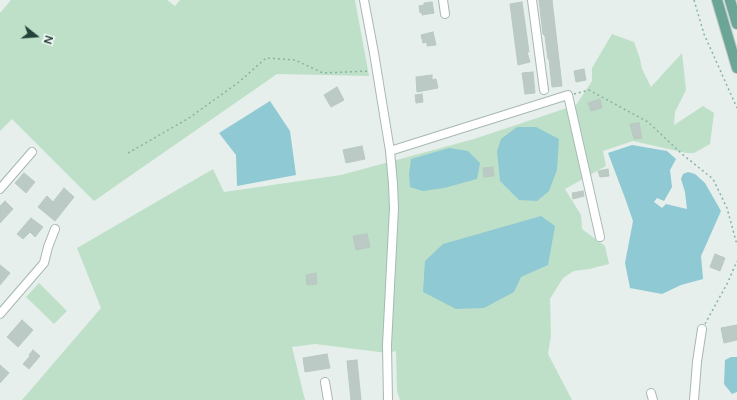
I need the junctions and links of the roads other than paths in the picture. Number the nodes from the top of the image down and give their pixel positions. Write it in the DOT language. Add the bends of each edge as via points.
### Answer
graph roads {
  1 [pos="364,0"];
  2 [pos="443,0"];
  3 [pos="532,0"];
  4 [pos="717,0"];
  5 [pos="730,0"];
  6 [pos="445,14"];
  7 [pos="737,24"];
  8 [pos="737,68"];
  9 [pos="544,90"];
  10 [pos="390,151"];
  11 [pos="32,152"];
  12 [pos="0,189"];
  13 [pos="55,229"];
  14 [pos="600,237"];
  15 [pos="0,314"];
  16 [pos="702,329"];
  17 [pos="325,382"];
  18 [pos="328,400"];
  19 [pos="388,400"];
  20 [pos="694,400"];
  1 -- 10 [label="street"];
  2 -- 6 [label="street"];
  3 -- 9 [label="street"];
  4 -- 8 [label="main road"];
  5 -- 7 [label="main road"];
  10 -- 14 [label="street" via="568,95"];
  10 -- 19 [label="street" via="394,208 387,345"];
  11 -- 12 [label="street"];
  13 -- 15 [label="street" via="44,263"];
  16 -- 20 [label="street"];
  17 -- 18 [label="street"];
}
